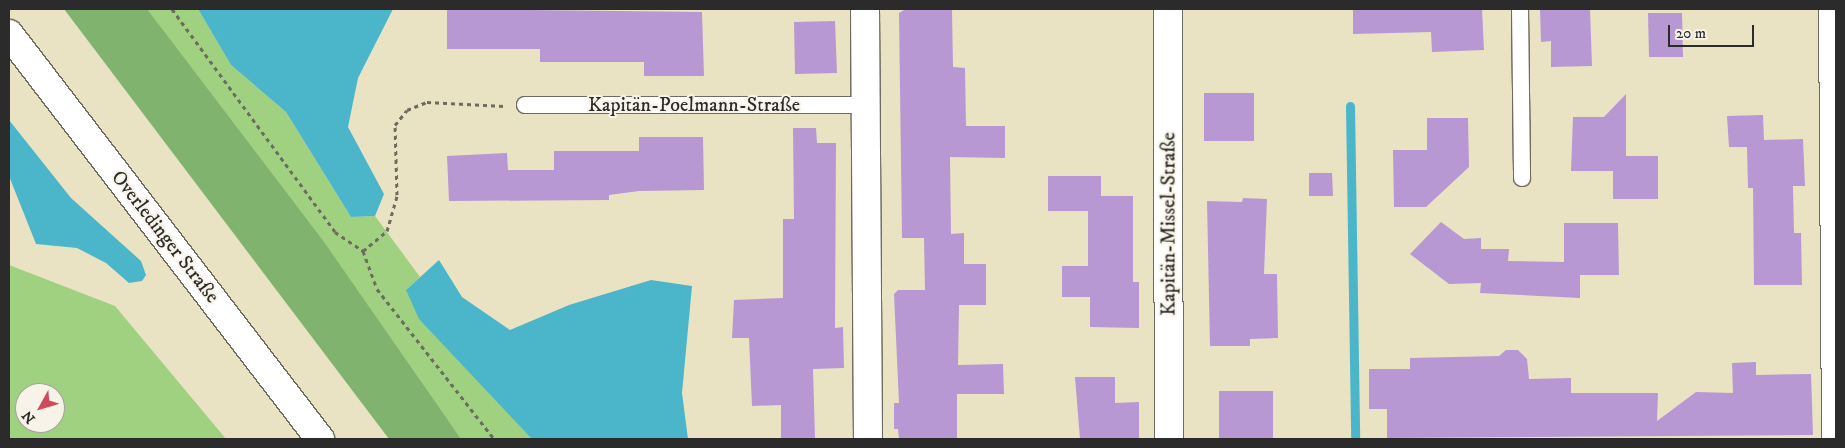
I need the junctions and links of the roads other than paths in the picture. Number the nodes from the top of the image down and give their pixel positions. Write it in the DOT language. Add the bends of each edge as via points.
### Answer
graph roads {
  1 [pos="865,9"];
  2 [pos="1168,9"];
  3 [pos="1520,9"];
  4 [pos="1833,9"];
  5 [pos="9,34"];
  6 [pos="863,105"];
  7 [pos="524,106"];
  8 [pos="1522,178"];
  9 [pos="320,439"];
  10 [pos="868,439"];
  11 [pos="1169,439"];
  12 [pos="1836,439"];
  1 -- 6 [label="street"];
  2 -- 11 [label="street, Kapitän-Missel-Straße"];
  3 -- 8 [label="lane"];
  4 -- 12 [label="street"];
  5 -- 9 [label="street, Overledinger Straße"];
  6 -- 7 [label="lane, Kapitän-Poelmann-Straße"];
  6 -- 10 [label="street"];
}
